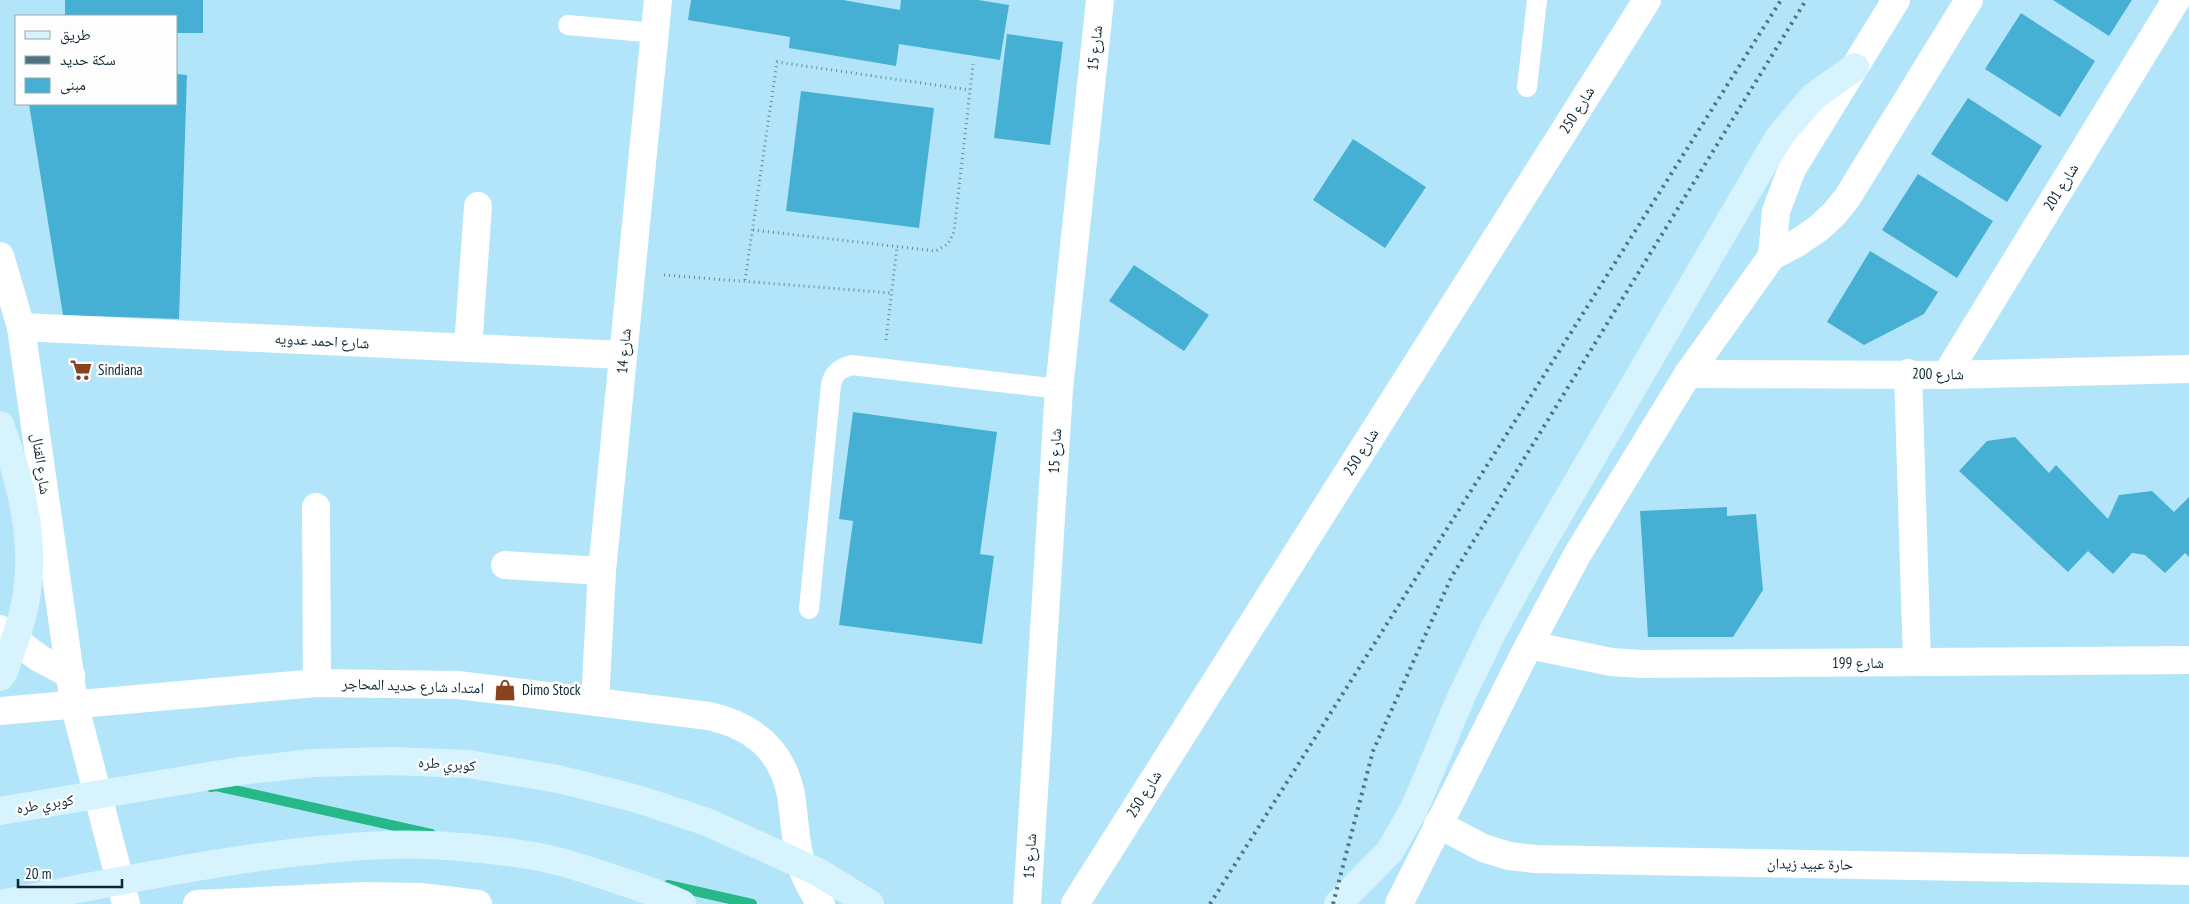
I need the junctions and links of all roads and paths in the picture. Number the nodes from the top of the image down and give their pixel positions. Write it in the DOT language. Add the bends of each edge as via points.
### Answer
graph roads {
  1 [pos="658,0"];
  2 [pos="1100,0"];
  3 [pos="1537,0"];
  4 [pos="1646,0"];
  5 [pos="1896,0"];
  6 [pos="1969,0"];
  7 [pos="2176,0"];
  8 [pos="568,25"];
  9 [pos="655,33"];
  10 [pos="973,64"];
  11 [pos="1855,67"];
  12 [pos="1527,87"];
  13 [pos="970,90"];
  14 [pos="478,206"];
  15 [pos="752,230"];
  16 [pos="897,247"];
  17 [pos="0,256"];
  18 [pos="1772,256"];
  19 [pos="631,272"];
  20 [pos="745,280"];
  21 [pos="892,293"];
  22 [pos="21,327"];
  23 [pos="468,348"];
  24 [pos="623,355"];
  25 [pos="882,369"];
  26 [pos="2189,369"];
  27 [pos="1908,373"];
  28 [pos="1688,374"];
  29 [pos="1946,375"];
  30 [pos="1059,389"];
  31 [pos="0,425"];
  32 [pos="316,507"];
  33 [pos="505,565"];
  34 [pos="602,571"];
  35 [pos="809,608"];
  36 [pos="0,629"];
  37 [pos="1529,645"];
  38 [pos="2189,660"];
  39 [pos="1917,662"];
  40 [pos="71,675"];
  41 [pos="0,677"];
  42 [pos="317,683"];
  43 [pos="595,702"];
  44 [pos="74,703"];
  45 [pos="0,711"];
  46 [pos="0,811"];
  47 [pos="1438,824"];
  48 [pos="2189,870"];
  49 [pos="0,904"];
  50 [pos="126,904"];
  51 [pos="197,904"];
  52 [pos="478,904"];
  53 [pos="682,904"];
  54 [pos="821,904"];
  55 [pos="870,904"];
  56 [pos="1027,904"];
  57 [pos="1075,904"];
  58 [pos="1338,904"];
  59 [pos="1399,904"];
  1 -- 9 [label="street, شارع 14"];
  2 -- 30 [label="street, شارع 15"];
  3 -- 12 [label="lane"];
  4 -- 57 [label="street, شارع 250"];
  5 -- 11 [label="street"];
  6 -- 18 [label="street" via="1847,198 1818,228 1797,244"];
  7 -- 29 [label="street, شارع 201"];
  8 -- 9 [label="lane"];
  9 -- 19 [label="street, شارع 14"];
  10 -- 13 [label="path"];
  11 -- 18 [label="street" via="1783,189 1776,211"];
  11 -- 58 [label="main road" via="1813,97 1779,137 1532,560 1462,695 1415,807 1390,852"];
  13 -- 15 [label="path" via="777,62"];
  13 -- 16 [label="path" via="954,232 948,244 936,251"];
  14 -- 23 [label="street"];
  15 -- 16 [label="path"];
  15 -- 20 [label="path"];
  16 -- 21 [label="path"];
  17 -- 22 [label="street, شارع القنال"];
  18 -- 28 [label="street"];
  19 -- 20 [label="path"];
  19 -- 24 [label="street, شارع 14"];
  20 -- 21 [label="path"];
  21 -- 25 [label="path"];
  22 -- 23 [label="street, شارع احمد عدويه"];
  22 -- 40 [label="street, شارع القنال"];
  23 -- 24 [label="street, شارع احمد عدويه"];
  24 -- 34 [label="street, شارع 14"];
  25 -- 30 [label="lane"];
  25 -- 35 [label="lane" via="846,366 832,379"];
  26 -- 29 [label="street, شارع 200"];
  27 -- 28 [label="street, شارع 200"];
  27 -- 29 [label="street, شارع 200"];
  27 -- 39 [label="street"];
  28 -- 37 [label="street" via="1577,555"];
  30 -- 56 [label="street, شارع 15"];
  31 -- 41 [label="main road" via="26,512 30,560 24,610"];
  32 -- 42 [label="street"];
  33 -- 34 [label="street"];
  34 -- 43 [label="street, شارع 14"];
  36 -- 40 [label="street" via="39,658"];
  37 -- 39 [label="street, شارع 199" via="1611,662 1641,664"];
  37 -- 47 [label="street"];
  38 -- 39 [label="street, شارع 199"];
  40 -- 44 [label="street, شارع القنال"];
  42 -- 43 [label="street, امتداد شارع حديد المحاجر" via="458,685"];
  42 -- 44 [label="street, امتداد شارع حديد المحاجر"];
  43 -- 54 [label="street, امتداد شارع حديد المحاجر" via="728,721 763,741 785,775 803,870"];
  44 -- 45 [label="street, امتداد شارع حديد المحاجر"];
  44 -- 50 [label="street, شارع القنال"];
  46 -- 55 [label="main road, كوبري طره" via="240,771 313,763 391,761 468,764 558,779 638,799 707,822 818,872"];
  47 -- 48 [label="street, حارة عبيد زيدان" via="1483,848 1535,859"];
  47 -- 59 [label="street"];
  49 -- 53 [label="main road" via="246,859 386,845 457,847 530,855 599,874"];
  51 -- 52 [label="street" via="363,896 420,897"];
}
